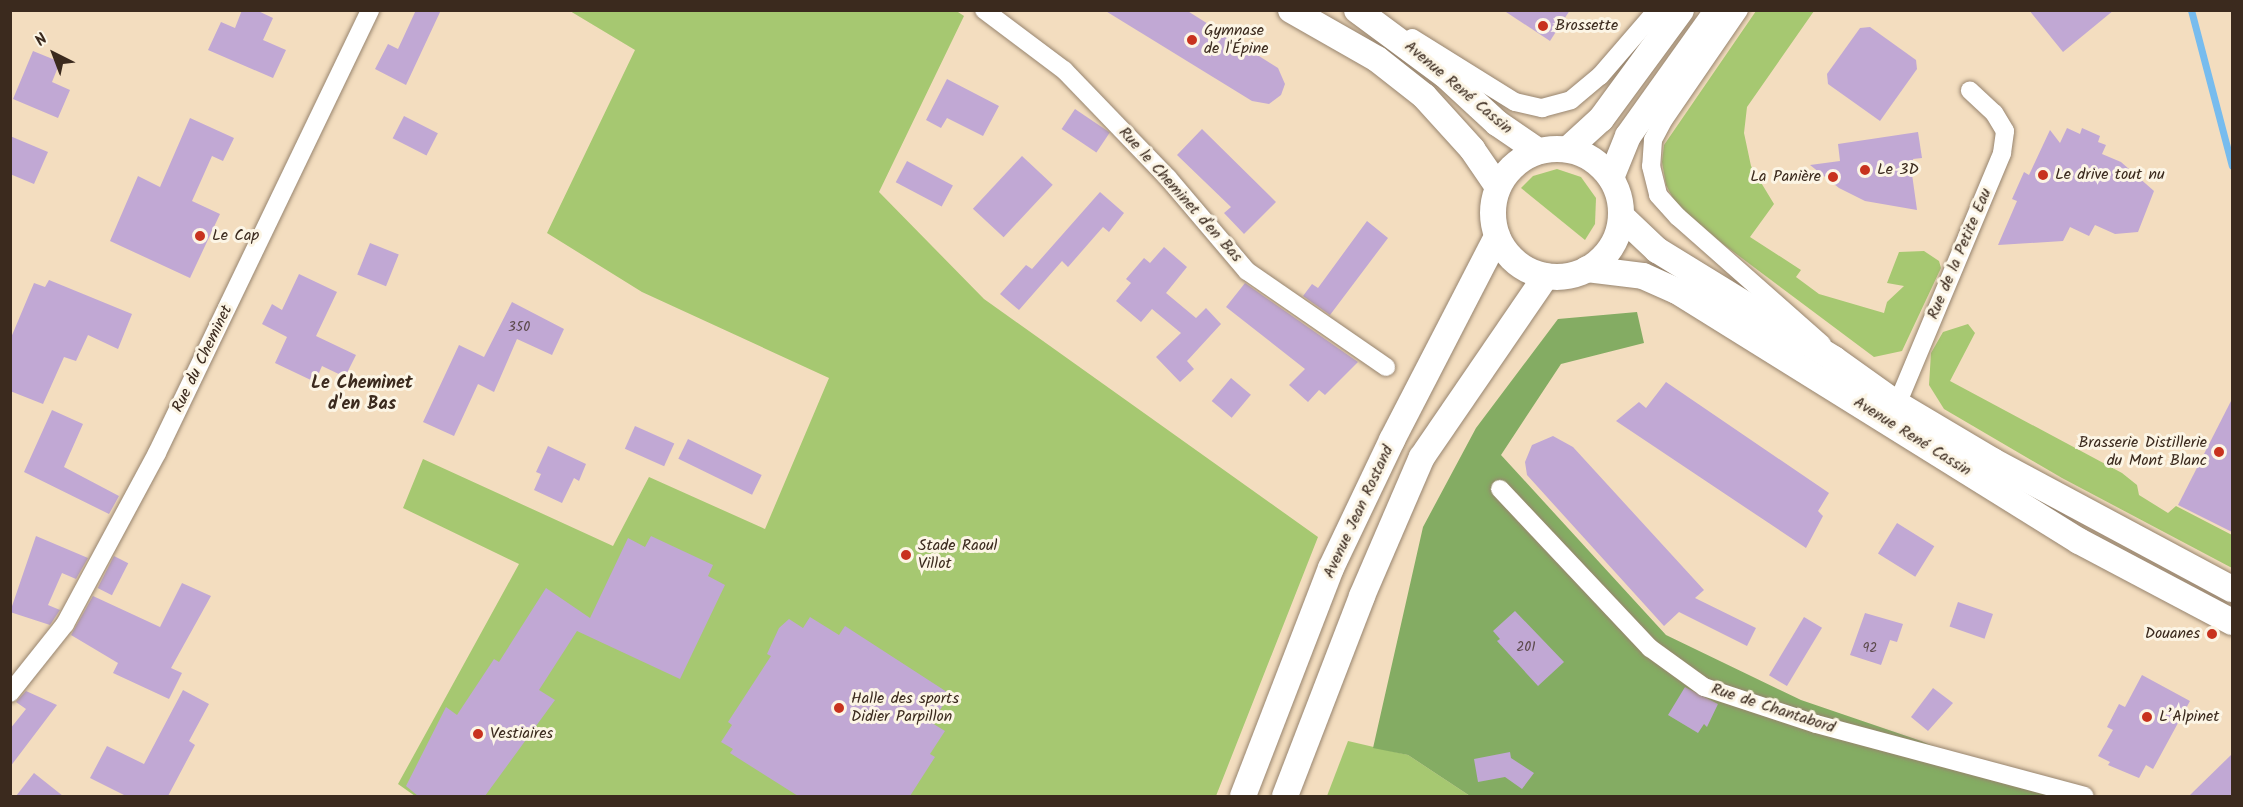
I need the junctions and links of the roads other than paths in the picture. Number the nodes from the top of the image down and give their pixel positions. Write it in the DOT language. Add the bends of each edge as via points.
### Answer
graph roads {
  1 [pos="370,10"];
  2 [pos="984,10"];
  3 [pos="1291,10"];
  4 [pos="1357,10"];
  5 [pos="1657,10"];
  6 [pos="1681,10"];
  7 [pos="1718,10"];
  8 [pos="1739,10"];
  9 [pos="1379,24"];
  10 [pos="1970,92"];
  11 [pos="1568,149"];
  12 [pos="1538,151"];
  13 [pos="1611,178"];
  14 [pos="1498,187"];
  15 [pos="1621,216"];
  16 [pos="1497,237"];
  17 [pos="1587,269"];
  18 [pos="1546,276"];
  19 [pos="1834,359"];
  20 [pos="1386,368"];
  21 [pos="1893,414"];
  22 [pos="1500,489"];
  23 [pos="2232,589"];
  24 [pos="2232,622"];
  25 [pos="10,693"];
  26 [pos="1243,796"];
  27 [pos="1285,796"];
  28 [pos="2084,796"];
  1 -- 25 [label="street, Rue du Cheminet" via="157,453 65,624"];
  2 -- 20 [label="street, Rue le Cheminet d'en Bas" via="1064,70 1168,178 1247,271"];
  3 -- 14 [label="main road, Avenue René Cassin" via="1377,59 1424,96 1472,148"];
  4 -- 9 [label="main road, Avenue René Cassin"];
  5 -- 9 [label="street, Avenue René Cassin" via="1600,76 1571,100 1542,108 1515,102 1418,41"];
  6 -- 11 [label="main road" via="1601,119"];
  7 -- 13 [label="main road" via="1628,136"];
  8 -- 19 [label="street, Avenue René Cassin" via="1653,140 1651,166 1658,195 1678,217 1808,328"];
  9 -- 12 [label="main road, Avenue René Cassin" via="1497,123"];
  10 -- 21 [label="street, Rue de la Petite Eau" via="1994,113 2005,132 2002,153"];
  11 -- 12 [label="main road"];
  11 -- 13 [label="main road" via="1592,159"];
  12 -- 14 [label="main road" via="1514,164"];
  13 -- 15 [label="main road" via="1619,196"];
  14 -- 16 [label="main road" via="1492,212"];
  15 -- 17 [label="main road" via="1616,237 1604,256"];
  15 -- 19 [label="main road, Avenue René Cassin" via="1657,250"];
  16 -- 18 [label="main road" via="1508,255 1525,269"];
  16 -- 26 [label="main road, Avenue Jean Rostand" via="1331,568"];
  17 -- 18 [label="main road" via="1567,276"];
  17 -- 21 [label="main road, Avenue René Cassin" via="1644,276 1677,291"];
  18 -- 27 [label="main road, Avenue Jean Rostand" via="1422,457 1362,596"];
  19 -- 21 [label="main road, Avenue René Cassin"];
  21 -- 23 [label="main road, Avenue René Cassin" via="1993,461"];
  21 -- 24 [label="main road, Avenue René Cassin" via="2079,541"];
  22 -- 28 [label="street, Rue de Chantabord" via="1650,648 1704,687 1816,724"];
}
